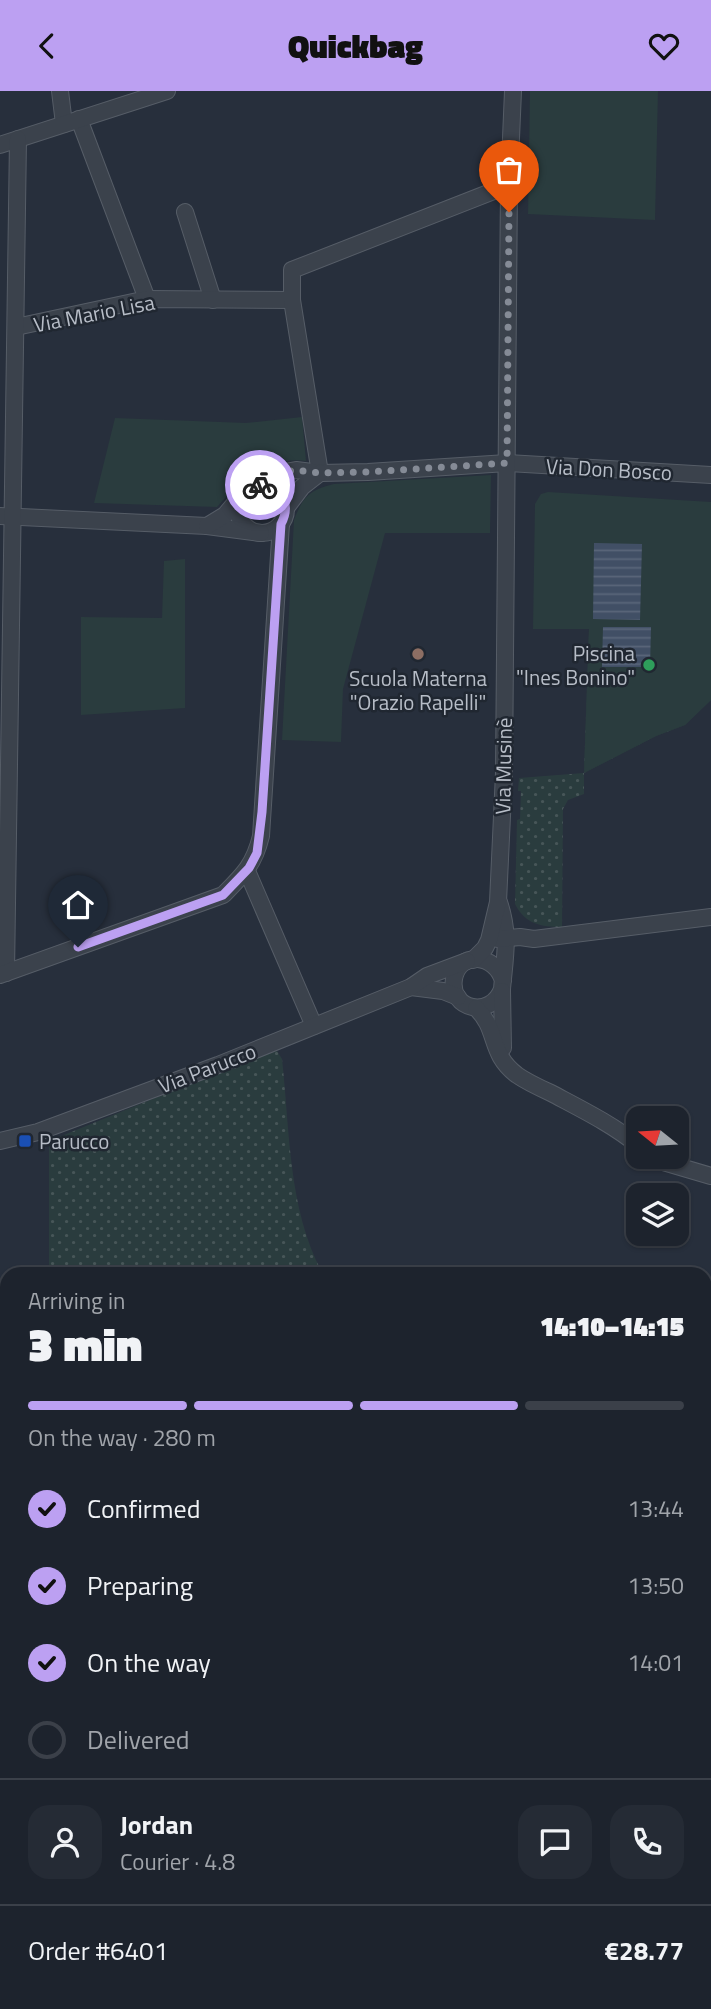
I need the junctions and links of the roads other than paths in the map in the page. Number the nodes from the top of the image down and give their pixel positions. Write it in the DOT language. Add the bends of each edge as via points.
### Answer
graph roads {
  1 [pos="60,91"];
  2 [pos="167,91"];
  3 [pos="513,91"];
  4 [pos="71,122"];
  5 [pos="18,139"];
  6 [pos="0,145"];
  7 [pos="509,185"];
  8 [pos="185,212"];
  9 [pos="147,299"];
  10 [pos="213,300"];
  11 [pos="292,300"];
  12 [pos="16,327"];
  13 [pos="507,463"];
  14 [pos="320,473"];
  15 [pos="711,475"];
  16 [pos="258,485"];
  17 [pos="242,495"];
  18 [pos="6,516"];
  19 [pos="284,516"];
  20 [pos="206,526"];
  21 [pos="261,533"];
  22 [pos="247,871"];
  23 [pos="499,902"];
  24 [pos="711,917"];
  25 [pos="507,938"];
  26 [pos="534,939"];
  27 [pos="485,948"];
  28 [pos="470,960"];
  29 [pos="505,962"];
  30 [pos="3,974"];
  31 [pos="502,986"];
  32 [pos="411,987"];
  33 [pos="458,997"];
  34 [pos="477,1008"];
  35 [pos="314,1026"];
  36 [pos="516,1074"];
  37 [pos="626,1135"];
  38 [pos="0,1141"];
  39 [pos="687,1169"];
  40 [pos="711,1176"];
  1 -- 4 [label="street"];
  2 -- 4 [label="street"];
  3 -- 7 [label="street, Via Musinè"];
  4 -- 5 [label="street"];
  4 -- 9 [label="street"];
  5 -- 6 [label="street"];
  5 -- 12 [label="street"];
  7 -- 11 [label="street" via="292,270"];
  7 -- 13 [label="street, Via Musinè"];
  8 -- 10 [label="street"];
  9 -- 10 [label="street, Via Mario Lisa"];
  9 -- 12 [label="street, Via Mario Lisa"];
  10 -- 11 [label="street, Via Mario Lisa"];
  11 -- 14 [label="street"];
  12 -- 18 [label="street"];
  13 -- 14 [label="street"];
  13 -- 15 [label="street, Via Don Bosco"];
  13 -- 23 [label="street, Via Musinè"];
  14 -- 16 [label="street" via="288,471"];
  14 -- 19 [label="street" via="302,487"];
  16 -- 17 [label="street"];
  16 -- 19 [label="street" via="281,493"];
  17 -- 20 [label="street" via="225,515"];
  17 -- 21 [label="street" via="238,509 242,523"];
  18 -- 20 [label="street"];
  18 -- 30 [label="street"];
  19 -- 21 [label="street" via="276,529"];
  19 -- 22 [label="street" via="261,836"];
  20 -- 21 [label="street"];
  22 -- 30 [label="street" via="223,895"];
  22 -- 35 [label="street"];
  23 -- 25 [label="street"];
  23 -- 26 [label="street"];
  23 -- 27 [label="street"];
  24 -- 26 [label="street"];
  25 -- 26 [label="street"];
  25 -- 27 [label="street"];
  25 -- 29 [label="street"];
  26 -- 29 [label="street"];
  27 -- 28 [label="street"];
  28 -- 31 [label="street" via="484,959 497,967"];
  28 -- 32 [label="street, Via Parucco"];
  28 -- 33 [label="street" via="461,966 454,981"];
  29 -- 31 [label="street"];
  31 -- 34 [label="street" via="495,1002"];
  31 -- 36 [label="street" via="502,1046"];
  32 -- 33 [label="street"];
  32 -- 35 [label="street, Via Parucco"];
  33 -- 34 [label="street"];
  34 -- 36 [label="street" via="490,1026 498,1055"];
  35 -- 38 [label="street, Via Parucco" via="38,1132"];
  36 -- 37 [label="street"];
  39 -- 40 [label="street"];
}
